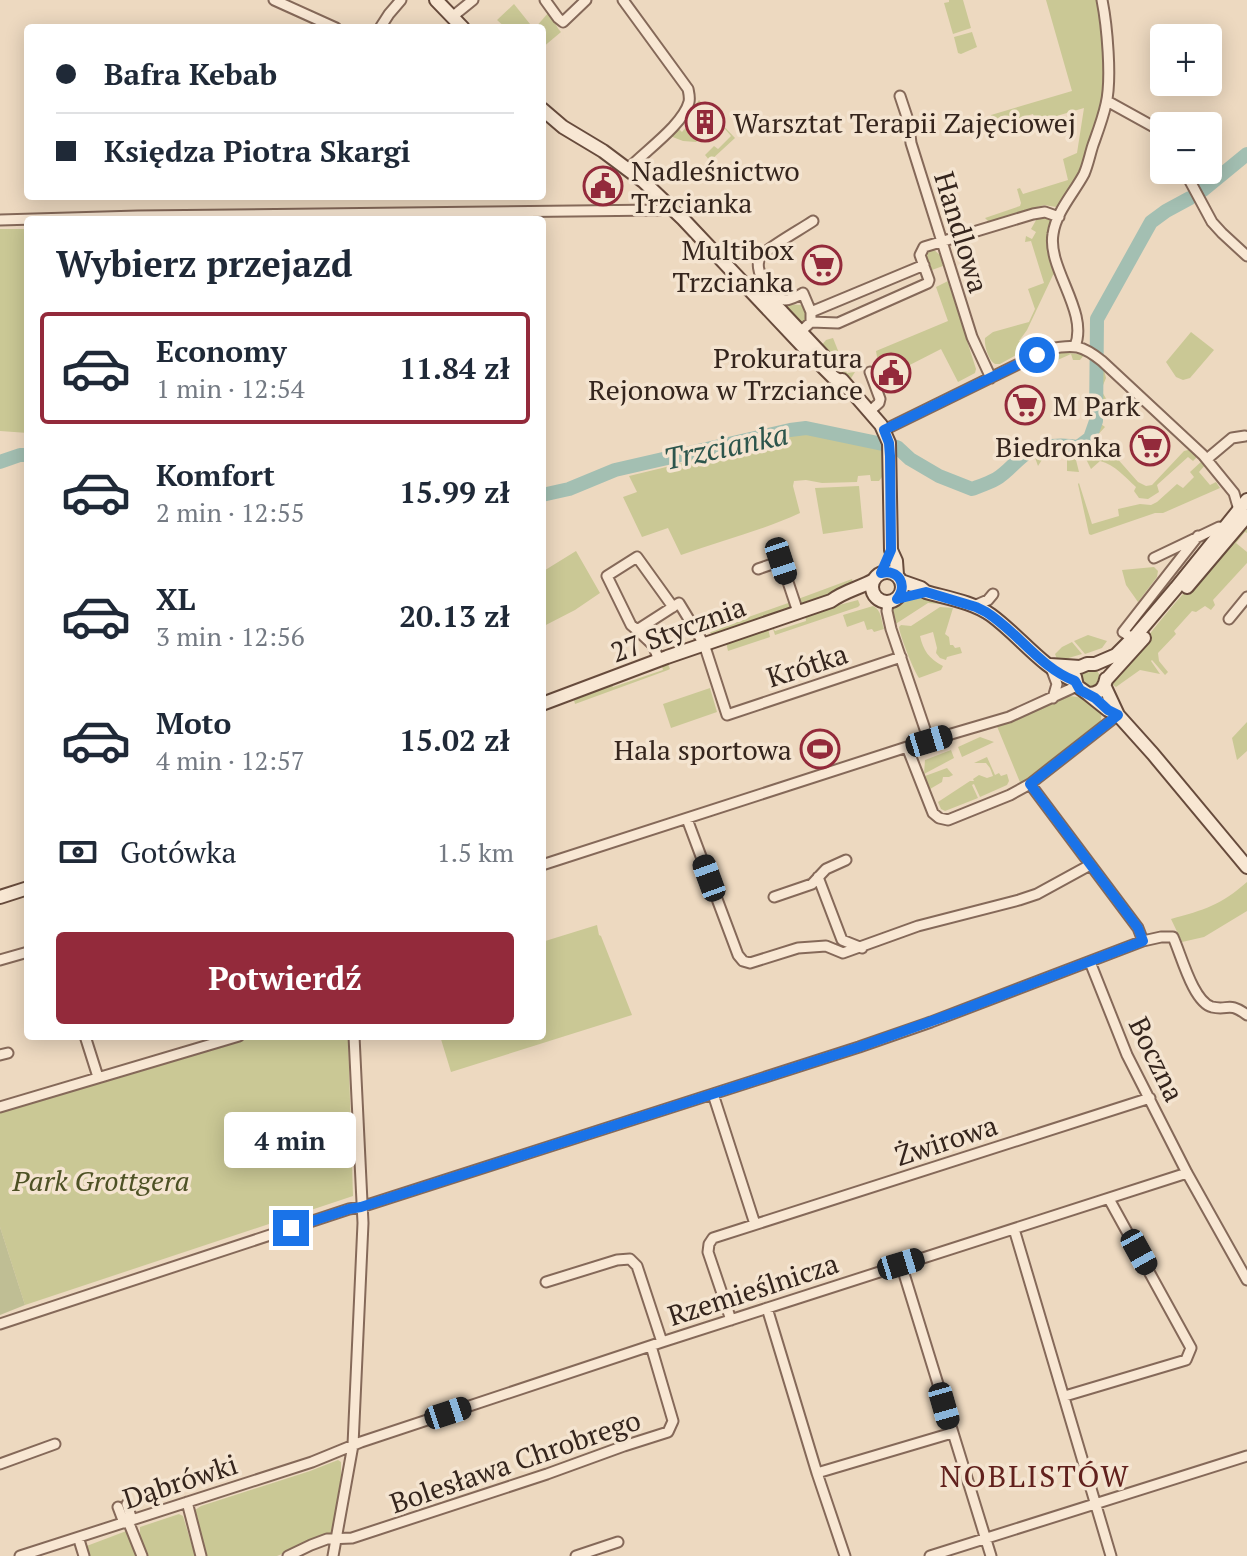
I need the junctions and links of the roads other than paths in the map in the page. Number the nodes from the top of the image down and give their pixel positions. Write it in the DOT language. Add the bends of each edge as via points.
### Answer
graph roads {
  1 [pos="274,0"];
  2 [pos="401,0"];
  3 [pos="436,0"];
  4 [pos="473,0"];
  5 [pos="545,0"];
  6 [pos="586,0"];
  7 [pos="623,0"];
  8 [pos="1102,0"];
  9 [pos="452,17"];
  10 [pos="327,24"];
  11 [pos="383,24"];
  12 [pos="459,24"];
  13 [pos="900,96"];
  14 [pos="1107,101"];
  15 [pos="546,115"];
  16 [pos="1150,125"];
  17 [pos="628,169"];
  18 [pos="1192,184"];
  19 [pos="667,203"];
  20 [pos="138,216"];
  21 [pos="1059,217"];
  22 [pos="24,219"];
  23 [pos="0,220"];
  24 [pos="813,221"];
  25 [pos="942,242"];
  26 [pos="1247,256"];
  27 [pos="724,261"];
  28 [pos="924,265"];
  29 [pos="811,317"];
  30 [pos="797,335"];
  31 [pos="1075,346"];
  32 [pos="870,372"];
  33 [pos="991,378"];
  34 [pos="870,411"];
  35 [pos="886,434"];
  36 [pos="1245,436"];
  37 [pos="1207,459"];
  38 [pos="1239,516"];
  39 [pos="1198,536"];
  40 [pos="891,550"];
  41 [pos="1154,558"];
  42 [pos="758,569"];
  43 [pos="877,576"];
  44 [pos="899,578"];
  45 [pos="926,592"];
  46 [pos="1247,597"];
  47 [pos="887,600"];
  48 [pos="831,601"];
  49 [pos="974,606"];
  50 [pos="673,607"];
  51 [pos="798,612"];
  52 [pos="992,616"];
  53 [pos="1229,619"];
  54 [pos="637,630"];
  55 [pos="1138,639"];
  56 [pos="704,644"];
  57 [pos="901,657"];
  58 [pos="659,660"];
  59 [pos="1095,664"];
  60 [pos="1050,665"];
  61 [pos="1080,667"];
  62 [pos="1105,683"];
  63 [pos="1080,687"];
  64 [pos="1053,698"];
  65 [pos="546,702"];
  66 [pos="1118,715"];
  67 [pos="929,741"];
  68 [pos="907,747"];
  69 [pos="1030,784"];
  70 [pos="687,819"];
  71 [pos="846,860"];
  72 [pos="546,864"];
  73 [pos="1090,865"];
  74 [pos="1247,867"];
  75 [pos="818,877"];
  76 [pos="24,889"];
  77 [pos="0,897"];
  78 [pos="774,897"];
  79 [pos="842,940"];
  80 [pos="1143,941"];
  81 [pos="826,946"];
  82 [pos="862,948"];
  83 [pos="24,953"];
  84 [pos="0,960"];
  85 [pos="1090,962"];
  86 [pos="1247,1015"];
  87 [pos="86,1040"];
  88 [pos="225,1040"];
  89 [pos="354,1040"];
  90 [pos="98,1077"];
  91 [pos="713,1094"];
  92 [pos="1150,1098"];
  93 [pos="0,1107"];
  94 [pos="1187,1173"];
  95 [pos="1109,1199"];
  96 [pos="361,1207"];
  97 [pos="755,1224"];
  98 [pos="1014,1229"];
  99 [pos="901,1264"];
  100 [pos="1247,1280"];
  101 [pos="546,1282"];
  102 [pos="767,1308"];
  103 [pos="731,1320"];
  104 [pos="0,1324"];
  105 [pos="656,1344"];
  106 [pos="1065,1396"];
  107 [pos="952,1433"];
  108 [pos="55,1444"];
  109 [pos="353,1445"];
  110 [pos="1247,1456"];
  111 [pos="0,1464"];
  112 [pos="817,1473"];
  113 [pos="187,1502"];
  114 [pos="1095,1504"];
  115 [pos="123,1506"];
  116 [pos="128,1521"];
  117 [pos="985,1538"];
  118 [pos="335,1540"];
  119 [pos="618,1542"];
  120 [pos="80,1543"];
  121 [pos="20,1556"];
  122 [pos="84,1556"];
  123 [pos="142,1556"];
  124 [pos="201,1556"];
  125 [pos="288,1556"];
  126 [pos="333,1556"];
  127 [pos="576,1556"];
  128 [pos="845,1556"];
  129 [pos="930,1556"];
  130 [pos="991,1556"];
  131 [pos="1111,1556"];
  1 -- 10 [label="street"];
  2 -- 11 [label="street"];
  3 -- 9 [label="main road"];
  4 -- 9 [label="street"];
  5 -- 6 [label="street" via="563,22"];
  7 -- 17 [label="street" via="688,89 689,98 672,128"];
  8 -- 14 [label="street"];
  9 -- 12 [label="main road"];
  13 -- 25 [label="street, Handlowa"];
  14 -- 16 [label="street"];
  14 -- 21 [label="street" via="1085,171"];
  15 -- 17 [label="main road"];
  17 -- 19 [label="main road"];
  18 -- 26 [label="street" via="1212,222"];
  19 -- 20 [label="street" via="660,210"];
  19 -- 27 [label="main road"];
  21 -- 25 [label="street" via="1033,214"];
  21 -- 31 [label="street" via="1052,235 1077,321"];
  22 -- 23 [label="street"];
  24 -- 29 [label="street" via="762,254 758,265 761,278 781,299 803,293"];
  25 -- 28 [label="street" via="924,247"];
  25 -- 33 [label="street, Handlowa"];
  27 -- 30 [label="main road"];
  27 -- 30 [label="main road" via="753,283"];
  28 -- 29 [label="street"];
  28 -- 29 [label="street" via="929,280 925,285 838,323"];
  29 -- 30 [label="street"];
  30 -- 34 [label="main road"];
  31 -- 33 [label="street" via="1049,349"];
  31 -- 37 [label="street" via="1088,349"];
  32 -- 34 [label="street" via="880,399"];
  33 -- 35 [label="street"];
  34 -- 35 [label="main road"];
  35 -- 40 [label="main road"];
  36 -- 37 [label="street" via="1232,438"];
  37 -- 38 [label="street" via="1230,491"];
  38 -- 39 [label="street"];
  38 -- 55 [label="main road"];
  38 -- 55 [label="main road" via="1202,569"];
  39 -- 41 [label="street"];
  39 -- 55 [label="street" via="1123,632"];
  40 -- 43 [label="main road"];
  40 -- 44 [label="main road"];
  42 -- 51 [label="street" via="781,561"];
  43 -- 44 [label="main road" via="889,572"];
  43 -- 47 [label="main road" via="872,588"];
  43 -- 48 [label="main road, 27 Stycznia"];
  44 -- 45 [label="main road"];
  44 -- 47 [label="main road" via="902,591"];
  45 -- 47 [label="main road, 27 Stycznia"];
  45 -- 49 [label="main road"];
  46 -- 53 [label="street"];
  47 -- 48 [label="main road, 27 Stycznia"];
  47 -- 57 [label="street"];
  48 -- 51 [label="main road, 27 Stycznia"];
  49 -- 52 [label="main road"];
  49 -- 52 [label="street" via="990,597"];
  50 -- 54 [label="street"];
  50 -- 54 [label="street" via="637,557 607,576"];
  50 -- 56 [label="street" via="679,603"];
  51 -- 56 [label="main road, 27 Stycznia"];
  52 -- 60 [label="main road"];
  54 -- 58 [label="street" via="653,645"];
  55 -- 59 [label="main road"];
  55 -- 62 [label="main road"];
  56 -- 57 [label="street, Krótka" via="727,715"];
  56 -- 58 [label="main road, 27 Stycznia"];
  57 -- 67 [label="street"];
  58 -- 65 [label="main road, 27 Stycznia"];
  59 -- 61 [label="main road"];
  59 -- 62 [label="main road" via="1103,670"];
  60 -- 61 [label="main road"];
  60 -- 63 [label="main road"];
  60 -- 64 [label="street" via="1057,684"];
  61 -- 63 [label="main road"];
  62 -- 63 [label="main road" via="1097,692"];
  62 -- 66 [label="main road"];
  63 -- 64 [label="street"];
  63 -- 66 [label="main road"];
  64 -- 67 [label="street" via="1011,717"];
  66 -- 69 [label="street"];
  66 -- 74 [label="main road"];
  67 -- 68 [label="street"];
  68 -- 69 [label="street" via="939,818 954,818"];
  68 -- 70 [label="street"];
  69 -- 73 [label="street"];
  70 -- 72 [label="street"];
  70 -- 81 [label="street" via="743,961"];
  71 -- 75 [label="street"];
  73 -- 80 [label="street"];
  73 -- 82 [label="street" via="1037,894 918,926"];
  75 -- 78 [label="street"];
  75 -- 79 [label="street"];
  76 -- 77 [label="main road"];
  79 -- 81 [label="street"];
  79 -- 82 [label="street"];
  80 -- 85 [label="street"];
  80 -- 86 [label="street" via="1174,939 1199,999"];
  81 -- 82 [label="street" via="843,953"];
  83 -- 84 [label="street"];
  85 -- 91 [label="street"];
  85 -- 92 [label="street, Boczna"];
  87 -- 90 [label="street"];
  88 -- 90 [label="street"];
  89 -- 96 [label="street"];
  90 -- 93 [label="street"];
  91 -- 96 [label="street"];
  91 -- 97 [label="street"];
  92 -- 94 [label="street, Boczna"];
  92 -- 97 [label="street, Żwirowa"];
  94 -- 95 [label="street, Rzemieślnicza"];
  94 -- 100 [label="street"];
  95 -- 98 [label="street, Rzemieślnicza"];
  95 -- 106 [label="street" via="1191,1348 1186,1360"];
  96 -- 104 [label="street"];
  96 -- 109 [label="street"];
  97 -- 103 [label="street, Żwirowa" via="709,1244"];
  98 -- 99 [label="street, Rzemieślnicza"];
  98 -- 106 [label="street"];
  99 -- 102 [label="street, Rzemieślnicza"];
  99 -- 107 [label="street"];
  101 -- 105 [label="street, Bolesława Chrobrego" via="630,1259 637,1266"];
  102 -- 103 [label="street, Rzemieślnicza"];
  102 -- 112 [label="street"];
  103 -- 105 [label="street, Rzemieślnicza"];
  105 -- 109 [label="street, Rzemieślnicza"];
  105 -- 118 [label="street, Bolesława Chrobrego" via="673,1421 668,1432"];
  106 -- 114 [label="street"];
  107 -- 112 [label="street"];
  107 -- 117 [label="street"];
  108 -- 111 [label="street"];
  109 -- 113 [label="street, Dąbrówki"];
  109 -- 118 [label="street"];
  110 -- 114 [label="street"];
  112 -- 128 [label="street"];
  113 -- 116 [label="street, Dąbrówki"];
  113 -- 124 [label="street"];
  114 -- 117 [label="street"];
  114 -- 131 [label="street"];
  115 -- 116 [label="street"];
  116 -- 121 [label="street, Dąbrówki"];
  116 -- 123 [label="street"];
  117 -- 129 [label="street"];
  117 -- 130 [label="street"];
  118 -- 125 [label="street, Bolesława Chrobrego"];
  118 -- 126 [label="street"];
  119 -- 127 [label="street"];
  120 -- 122 [label="street"];
}
